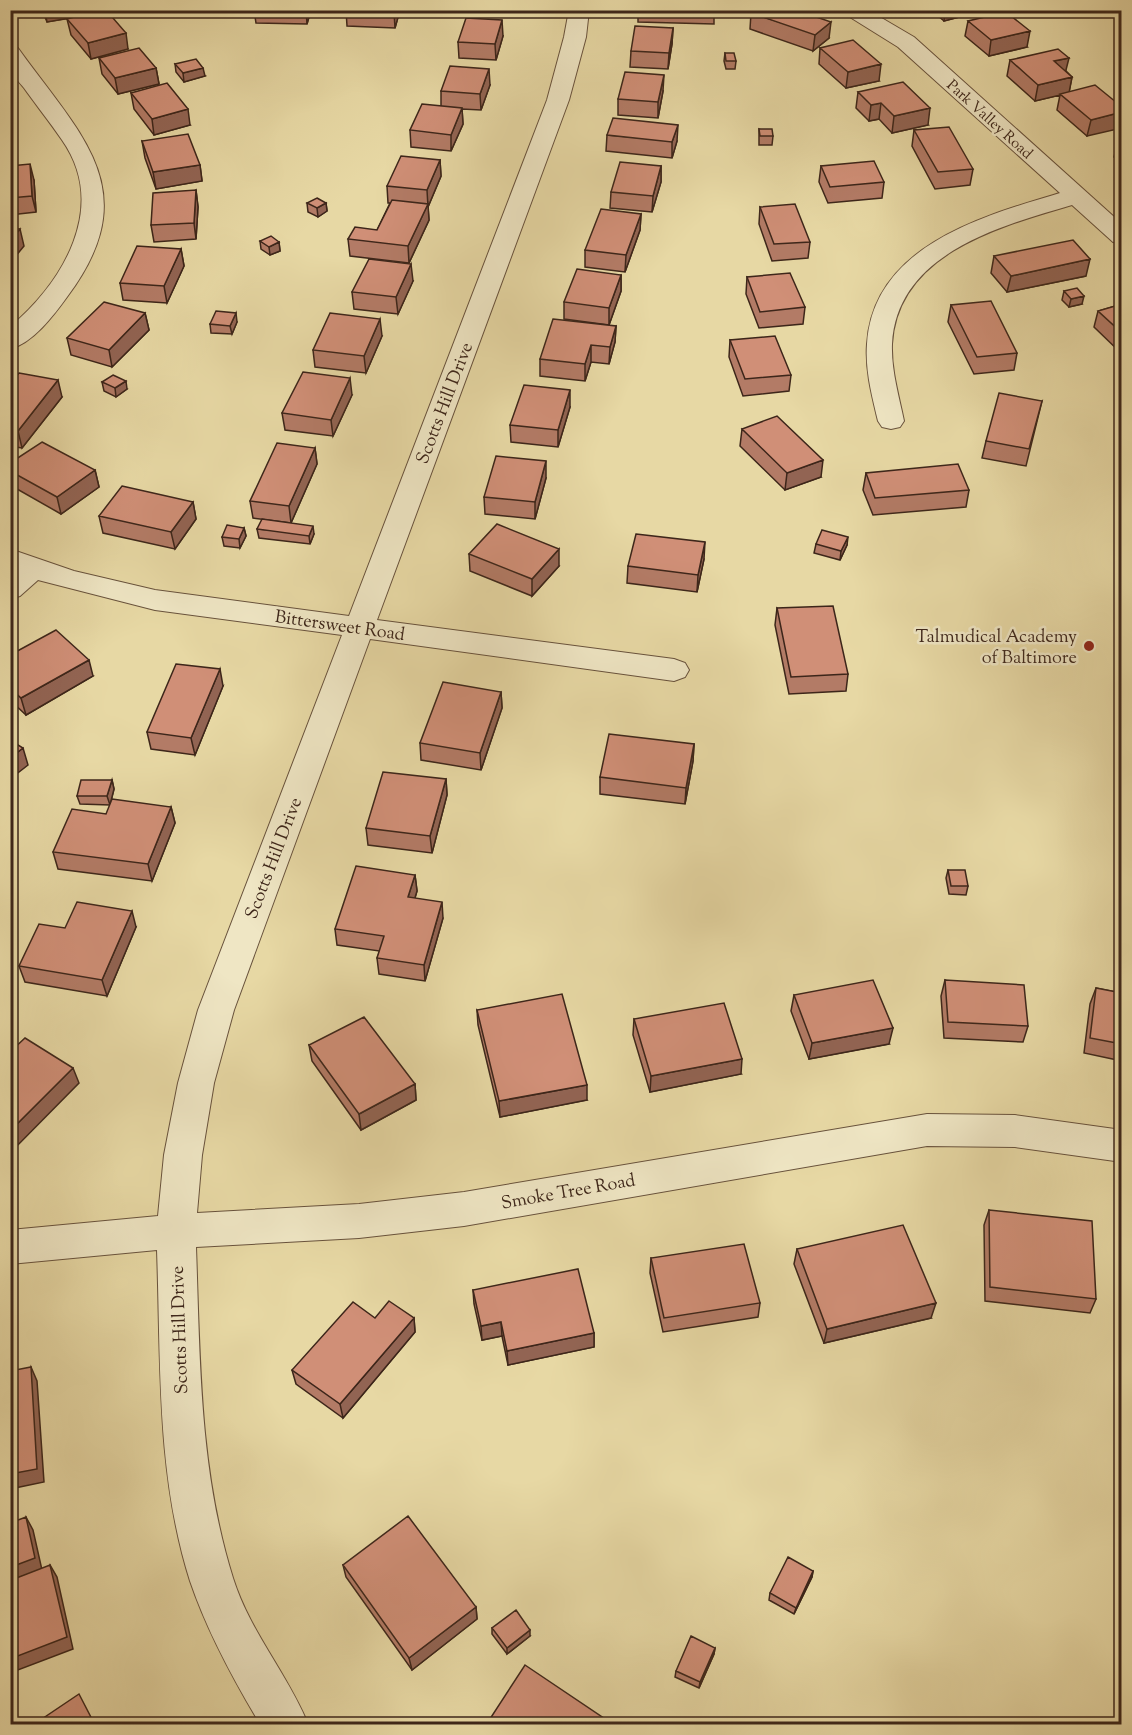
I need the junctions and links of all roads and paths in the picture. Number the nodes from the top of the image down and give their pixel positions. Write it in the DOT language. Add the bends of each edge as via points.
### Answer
graph roads {
  1 [pos="579,10"];
  2 [pos="852,10"];
  3 [pos="10,53"];
  4 [pos="19,79"];
  5 [pos="1076,196"];
  6 [pos="1122,237"];
  7 [pos="10,341"];
  8 [pos="891,422"];
  9 [pos="22,563"];
  10 [pos="10,589"];
  11 [pos="359,628"];
  12 [pos="674,670"];
  13 [pos="1122,1146"];
  14 [pos="176,1231"];
  15 [pos="10,1247"];
  16 [pos="285,1725"];
  1 -- 11 [label="street, Scotts Hill Drive" via="558,100"];
  2 -- 5 [label="street, Park Valley Road" via="906,42"];
  3 -- 4 [label="street"];
  4 -- 7 [label="street" via="77,145 90,173 94,202 92,227 69,281"];
  5 -- 6 [label="street, Park Valley Road"];
  5 -- 8 [label="street" via="966,232 932,252 906,277 888,305 880,333 880,365"];
  9 -- 10 [label="street"];
  9 -- 11 [label="street, Bittersweet Road" via="87,585 156,600"];
  11 -- 12 [label="street, Bittersweet Road"];
  11 -- 14 [label="street, Scotts Hill Drive" via="216,1010 196,1083"];
  13 -- 14 [label="street, Smoke Tree Road" via="1014,1131 927,1130 464,1209 359,1221"];
  14 -- 15 [label="street, Smoke Tree Road"];
  14 -- 16 [label="street, Scotts Hill Drive" via="183,1431 193,1506 212,1581 244,1656"];
}
